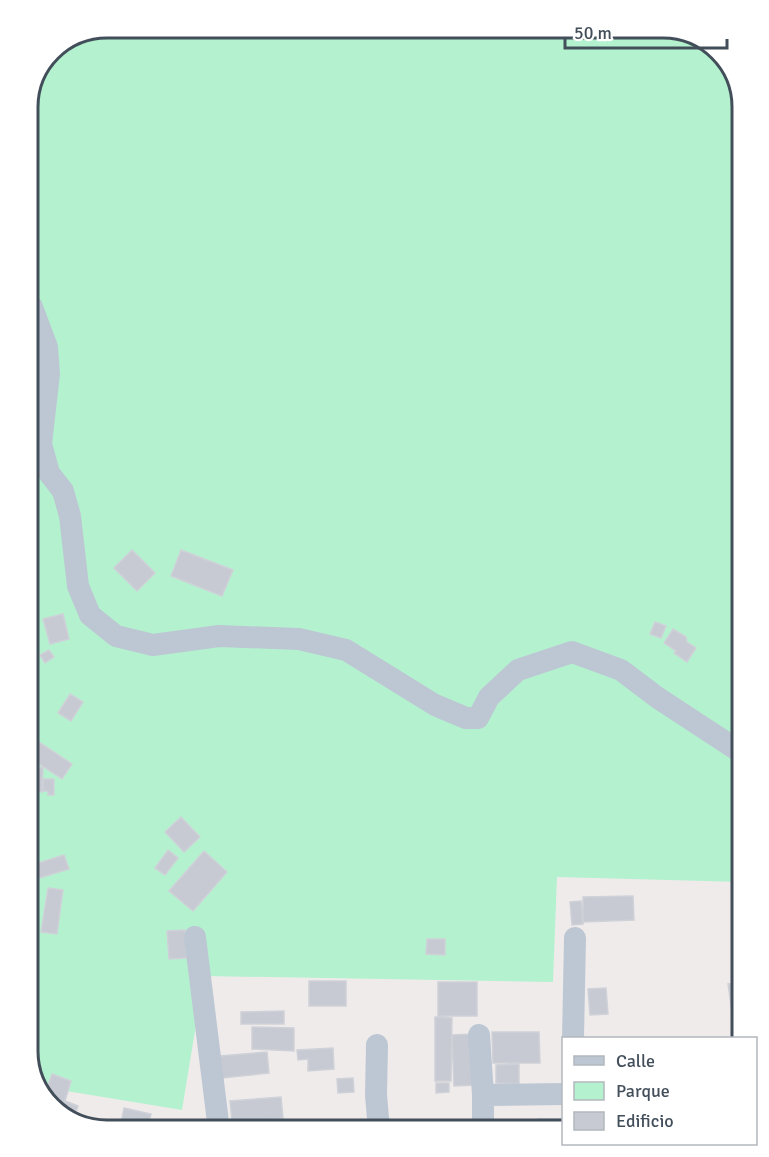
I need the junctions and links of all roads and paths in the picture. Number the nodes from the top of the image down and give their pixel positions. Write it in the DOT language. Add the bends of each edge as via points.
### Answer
graph roads {
  1 [pos="38,323"];
  2 [pos="732,746"];
  3 [pos="195,937"];
  4 [pos="574,938"];
  5 [pos="479,1035"];
  6 [pos="573,1037"];
  7 [pos="377,1045"];
  8 [pos="562,1094"];
  9 [pos="483,1095"];
  10 [pos="218,1119"];
  11 [pos="378,1119"];
  12 [pos="483,1120"];
  1 -- 2 [label="street" via="47,346 49,374 41,444 49,473 63,491 70,516 78,586 90,615 116,636 153,645 219,636 299,639 346,650 435,705 466,718 478,718 489,697 518,670 572,652 621,670"];
  3 -- 10 [label="street"];
  4 -- 6 [label="street"];
  5 -- 9 [label="street"];
  7 -- 11 [label="street"];
  8 -- 9 [label="street"];
  9 -- 12 [label="street"];
}
